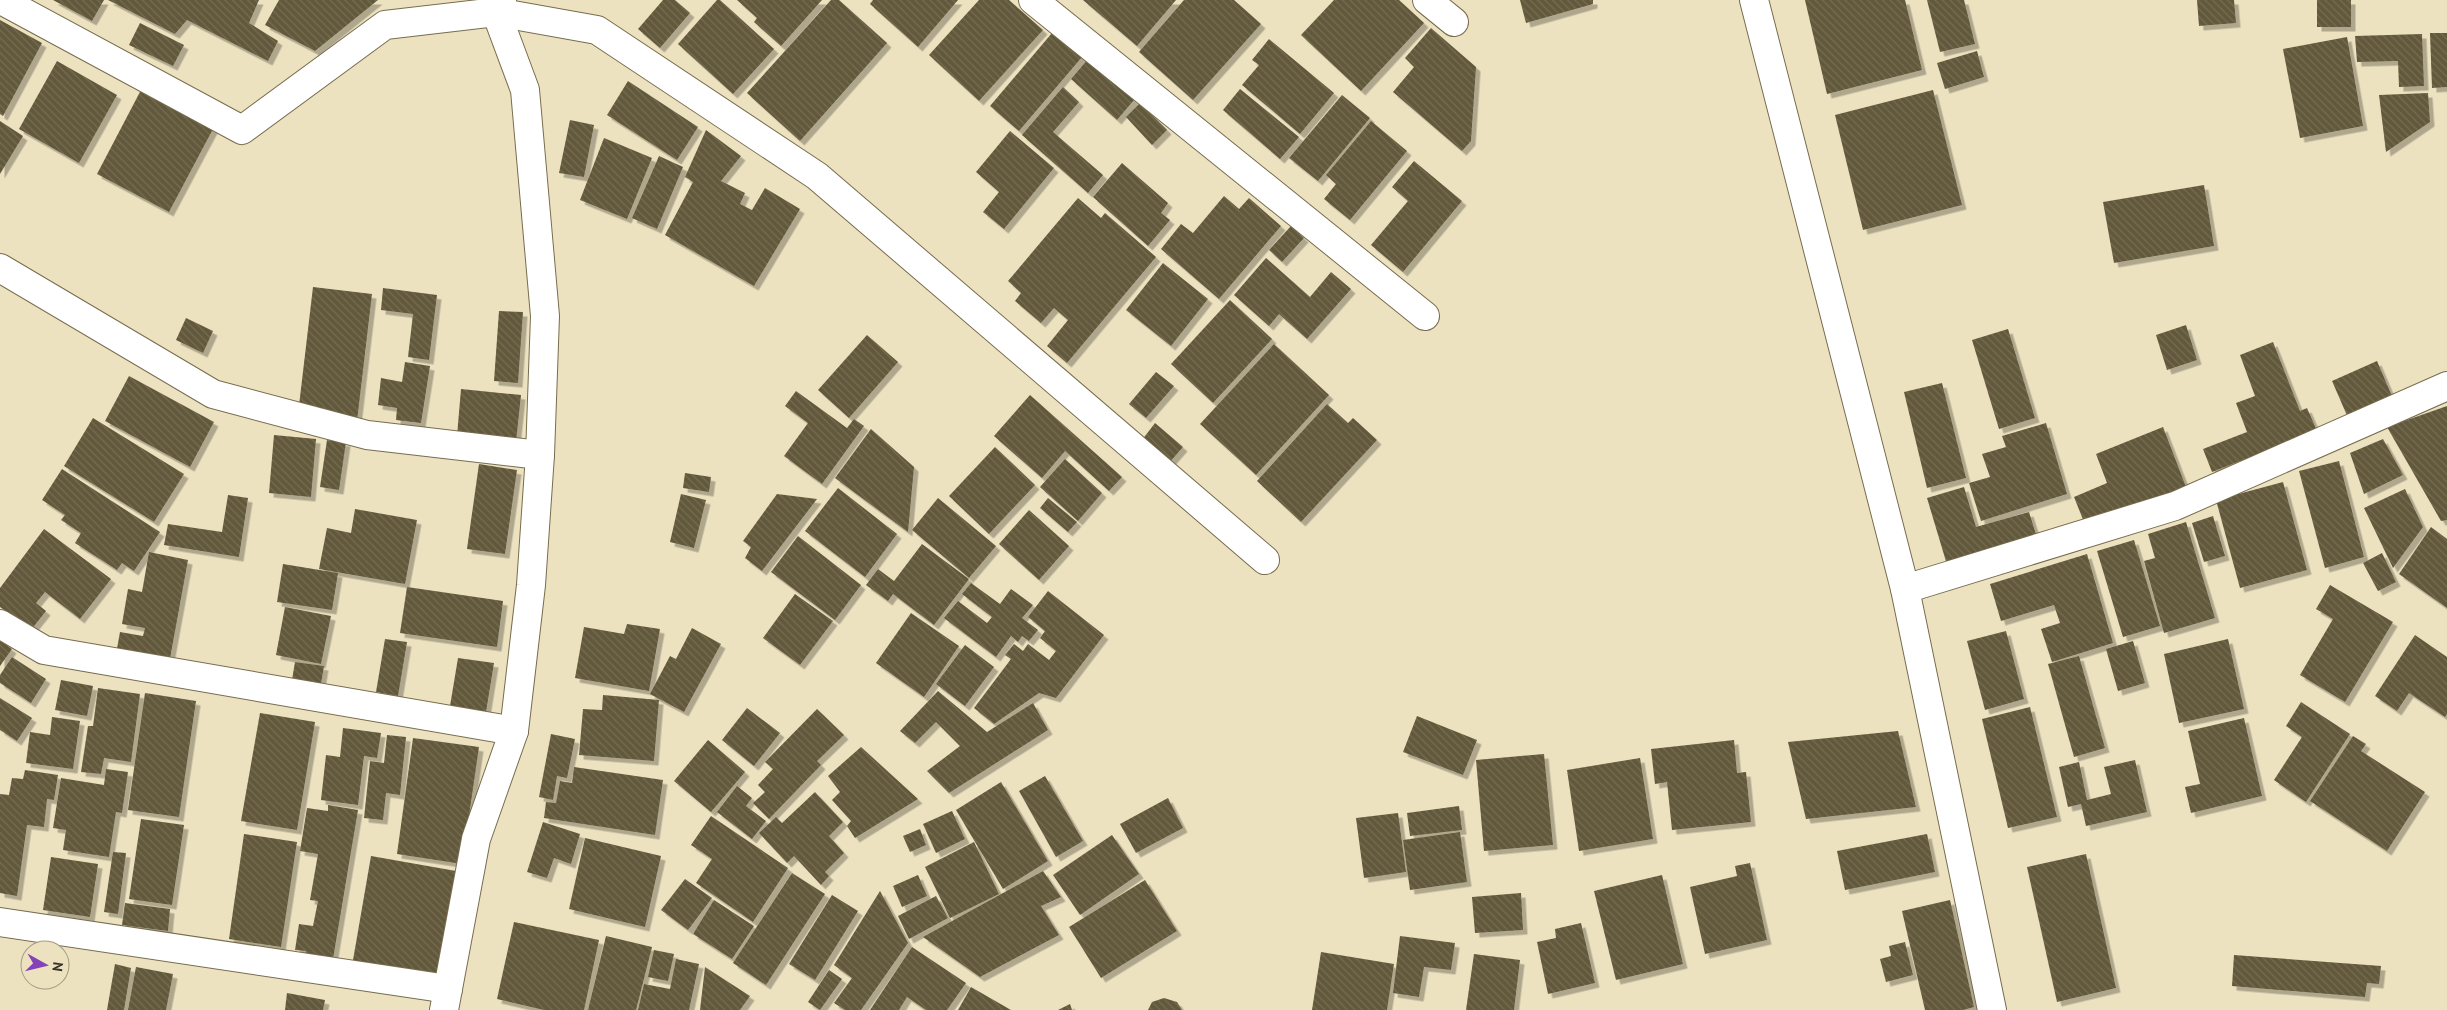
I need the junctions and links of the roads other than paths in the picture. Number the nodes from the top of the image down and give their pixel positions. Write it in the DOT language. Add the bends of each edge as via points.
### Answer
graph roads {
  1 [pos="1,0"];
  2 [pos="1033,0"];
  3 [pos="1427,0"];
  4 [pos="1754,0"];
  5 [pos="499,6"];
  6 [pos="1454,22"];
  7 [pos="0,268"];
  8 [pos="1425,316"];
  9 [pos="2447,386"];
  10 [pos="540,455"];
  11 [pos="1265,560"];
  12 [pos="1905,589"];
  13 [pos="0,624"];
  14 [pos="514,731"];
  15 [pos="0,922"];
  16 [pos="446,1000"];
  17 [pos="1992,1010"];
  1 -- 5 [label="street" via="242,130 386,25"];
  2 -- 8 [label="street"];
  3 -- 6 [label="street"];
  4 -- 12 [label="street"];
  5 -- 10 [label="street" via="525,90 545,316"];
  5 -- 11 [label="street" via="597,30 817,176"];
  7 -- 10 [label="street" via="213,394 366,436"];
  9 -- 12 [label="street" via="2176,506"];
  10 -- 14 [label="street" via="531,585"];
  12 -- 17 [label="street"];
  13 -- 14 [label="street" via="44,650"];
  14 -- 16 [label="street" via="476,839"];
  15 -- 16 [label="street"];
}
